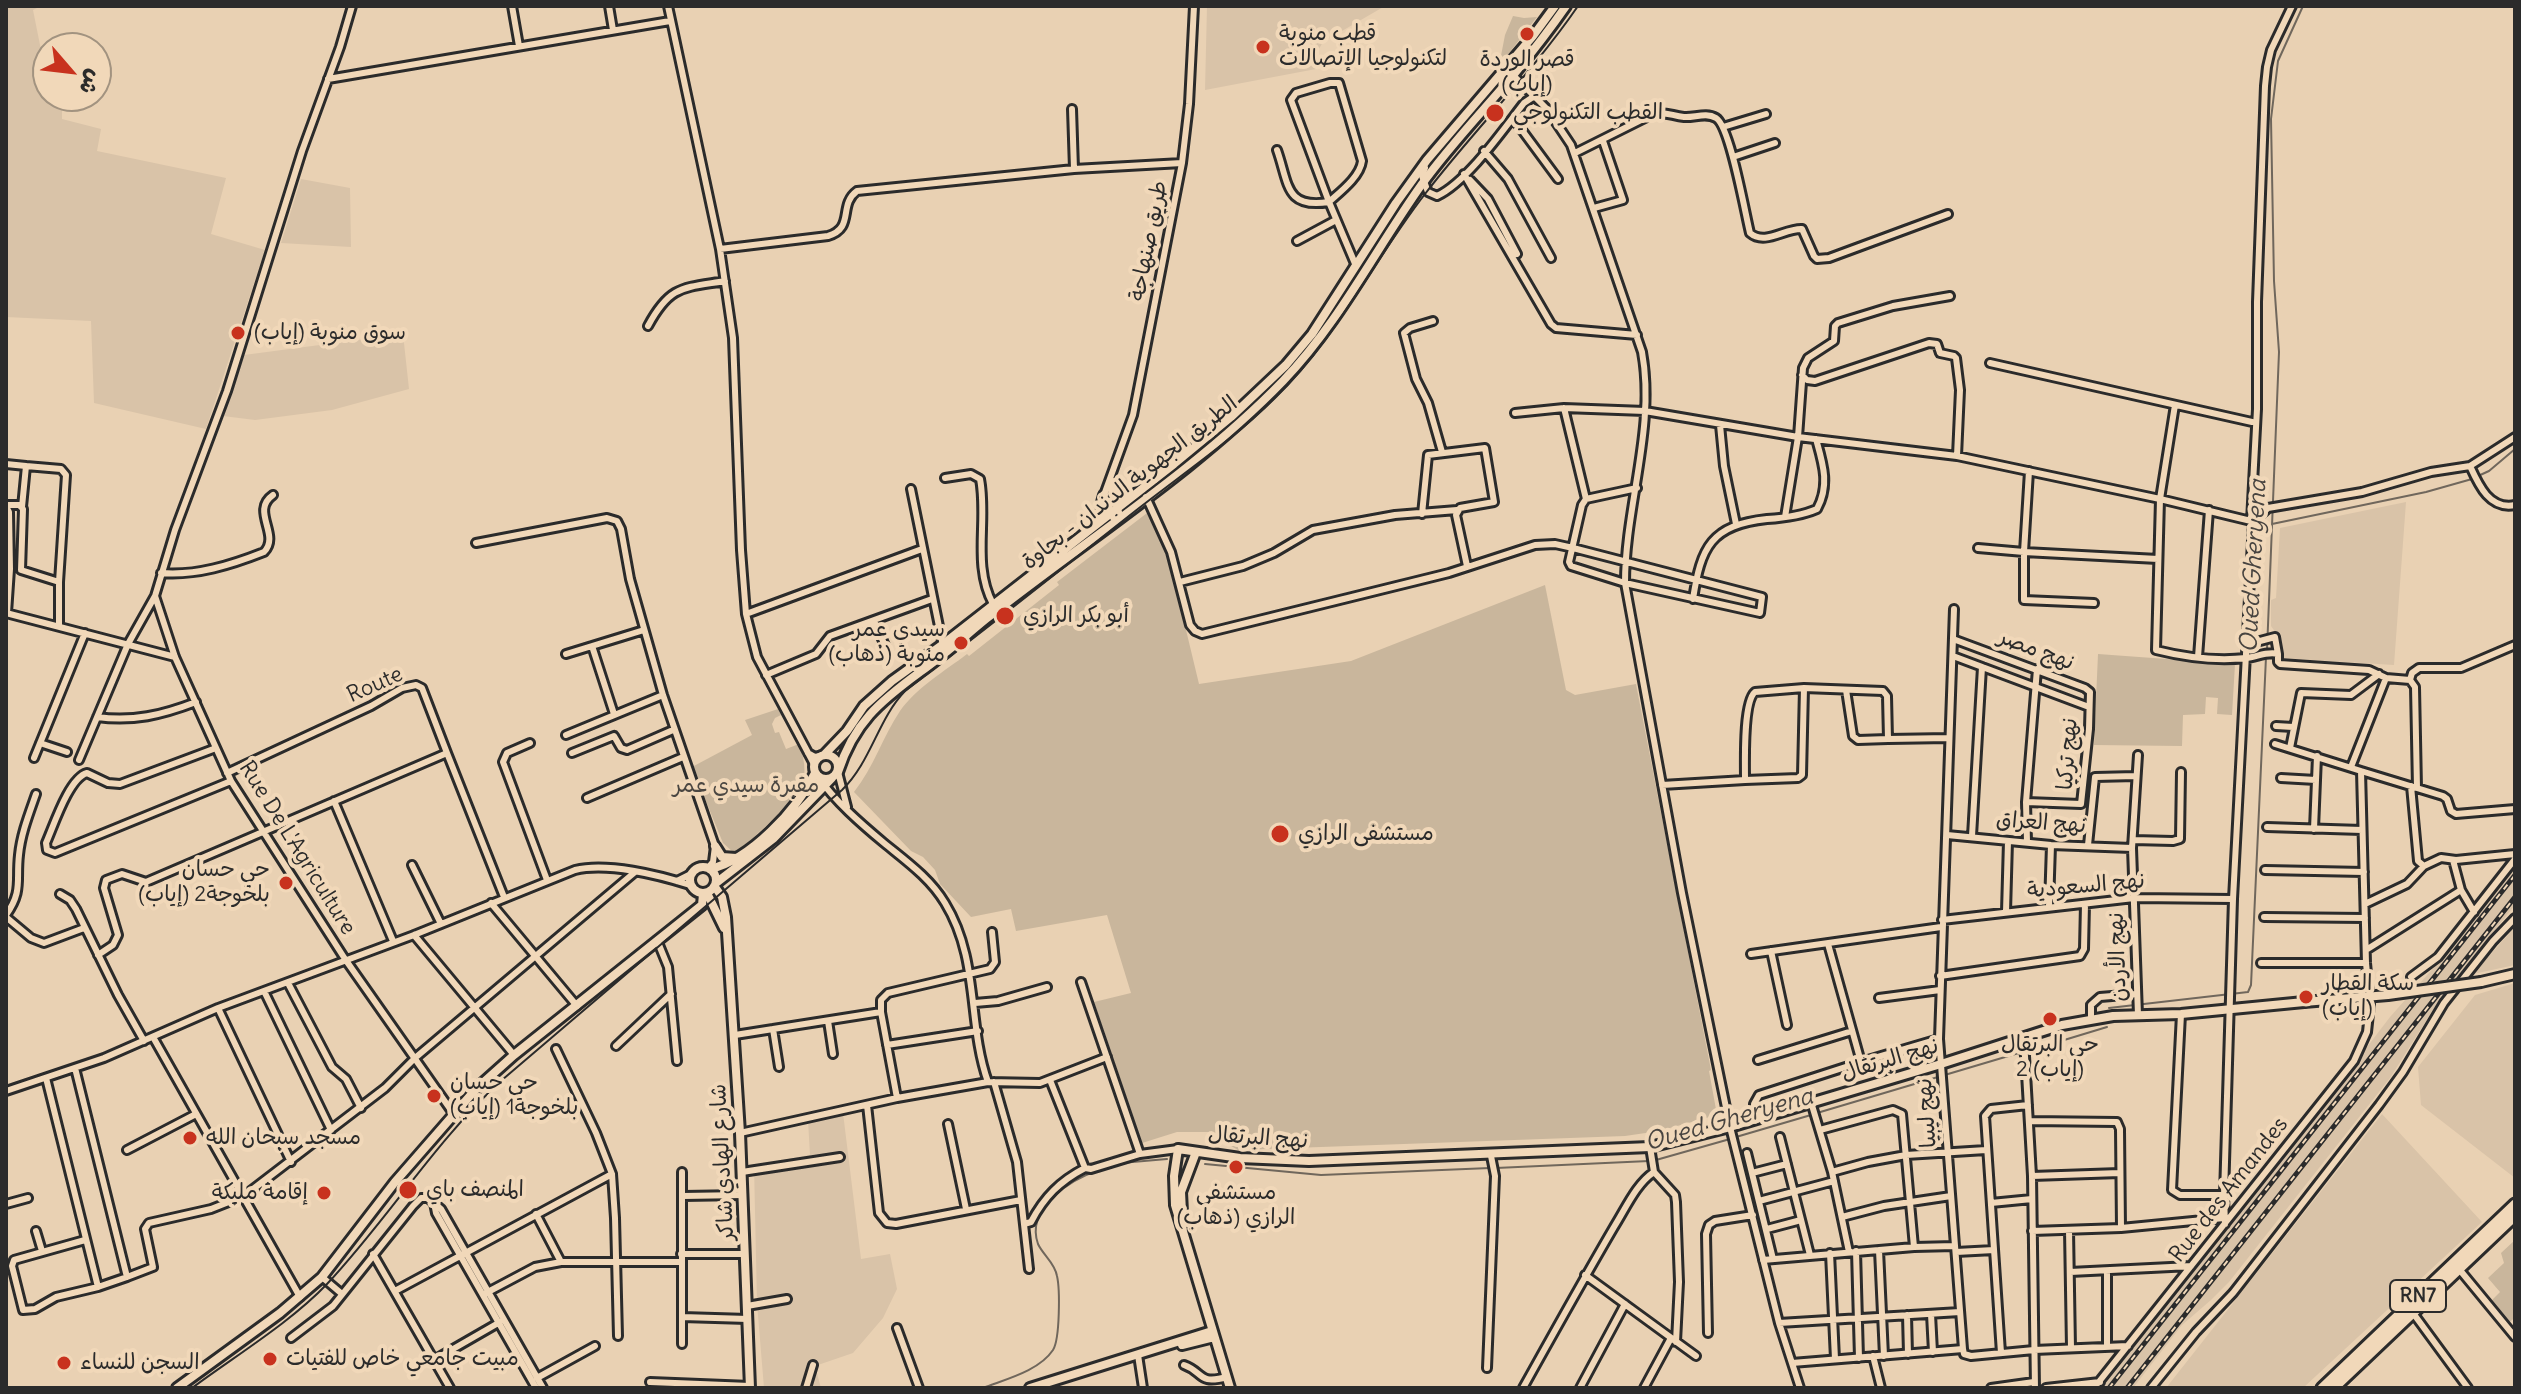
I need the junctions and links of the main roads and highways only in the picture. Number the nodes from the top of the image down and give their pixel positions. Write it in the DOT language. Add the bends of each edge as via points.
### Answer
graph roads {
  1 [pos="1555,6"];
  2 [pos="1566,6"];
  3 [pos="1506,68"];
  4 [pos="1513,75"];
  5 [pos="1129,498"];
  6 [pos="1116,514"];
  7 [pos="1096,524"];
  8 [pos="944,648"];
  9 [pos="822,756"];
  10 [pos="816,772"];
  11 [pos="835,775"];
  12 [pos="715,846"];
  13 [pos="736,858"];
  14 [pos="709,869"];
  15 [pos="715,885"];
  16 [pos="691,886"];
  17 [pos="705,893"];
  18 [pos="702,905"];
  19 [pos="713,909"];
  20 [pos="688,916"];
  21 [pos="728,935"];
  22 [pos="2515,974"];
  23 [pos="1196,1152"];
  24 [pos="2515,1204"];
  25 [pos="2515,1216"];
  26 [pos="1186,1241"];
  27 [pos="1207,1313"];
  28 [pos="1213,1334"];
  29 [pos="1195,1340"];
  30 [pos="1220,1358"];
  31 [pos="750,1387"];
  32 [pos="177,1388"];
  33 [pos="1030,1388"];
  34 [pos="1230,1388"];
  35 [pos="2322,1388"];
  36 [pos="2335,1388"];
  1 -- 3 [label="main road, الطريق الجهوية الدندان - بجاوة"];
  2 -- 4 [label="main road, الطريق الجهوية الدندان - بجاوة"];
  3 -- 4 [label="main road"];
  3 -- 5 [label="main road, الطريق الجهوية الدندان - بجاوة" via="1427,160 1286,365"];
  4 -- 6 [label="main road, الطريق الجهوية الدندان - بجاوة" via="1424,182 1312,349 1247,416 1146,497"];
  5 -- 6 [label="main road, الطريق الجهوية الدندان - بجاوة"];
  5 -- 7 [label="main road" via="1107,492"];
  6 -- 7 [label="main road, الطريق الجهوية الدندان - بجاوة"];
  6 -- 8 [label="main road, الطريق الجهوية الدندان - بجاوة"];
  7 -- 8 [label="main road, الطريق الجهوية الدندان - بجاوة"];
  8 -- 9 [label="main road, الطريق الجهوية الدندان - بجاوة" via="892,681"];
  8 -- 11 [label="main road, الطريق الجهوية الدندان - بجاوة" via="883,700 844,750"];
  9 -- 10 [label="main road"];
  9 -- 11 [label="main road" via="835,758"];
  10 -- 11 [label="main road" via="824,780"];
  10 -- 13 [label="main road" via="792,809"];
  11 -- 15 [label="main road, الطريق الجهوية الدندان - بجاوة" via="774,838"];
  12 -- 13 [label="main road" via="722,857"];
  13 -- 14 [label="main road"];
  14 -- 15 [label="main road"];
  14 -- 16 [label="main road" via="700,867 691,874"];
  15 -- 17 [label="main road"];
  15 -- 21 [label="main road, شارع الهادي شاكر"];
  16 -- 17 [label="main road"];
  16 -- 20 [label="main road" via="695,902"];
  17 -- 18 [label="main road"];
  17 -- 19 [label="main road, شارع الهادي شاكر"];
  18 -- 19 [label="main road"];
  18 -- 20 [label="main road"];
  19 -- 21 [label="main road, شارع الهادي شاكر"];
  20 -- 32 [label="main road" via="514,1055 453,1113 322,1277"];
  21 -- 31 [label="main road, شارع الهادي شاكر"];
  22 -- 23 [label="main road, نهج البرتقال, bridge" via="2374,997 2091,1019 1651,1151 1309,1161"];
  23 -- 26 [label="main road" via="1181,1192"];
  23 -- 26 [label="main road, نهج البرتقال" via="1178,1149 1175,1205"];
  24 -- 35 [label="main road, RN7"];
  25 -- 36 [label="main road, RN7"];
  26 -- 27 [label="main road"];
  27 -- 28 [label="main road"];
  27 -- 29 [label="main road"];
  28 -- 29 [label="main road"];
  28 -- 30 [label="main road"];
  29 -- 30 [label="main road"];
  29 -- 33 [label="main road"];
  30 -- 34 [label="main road"];
}
